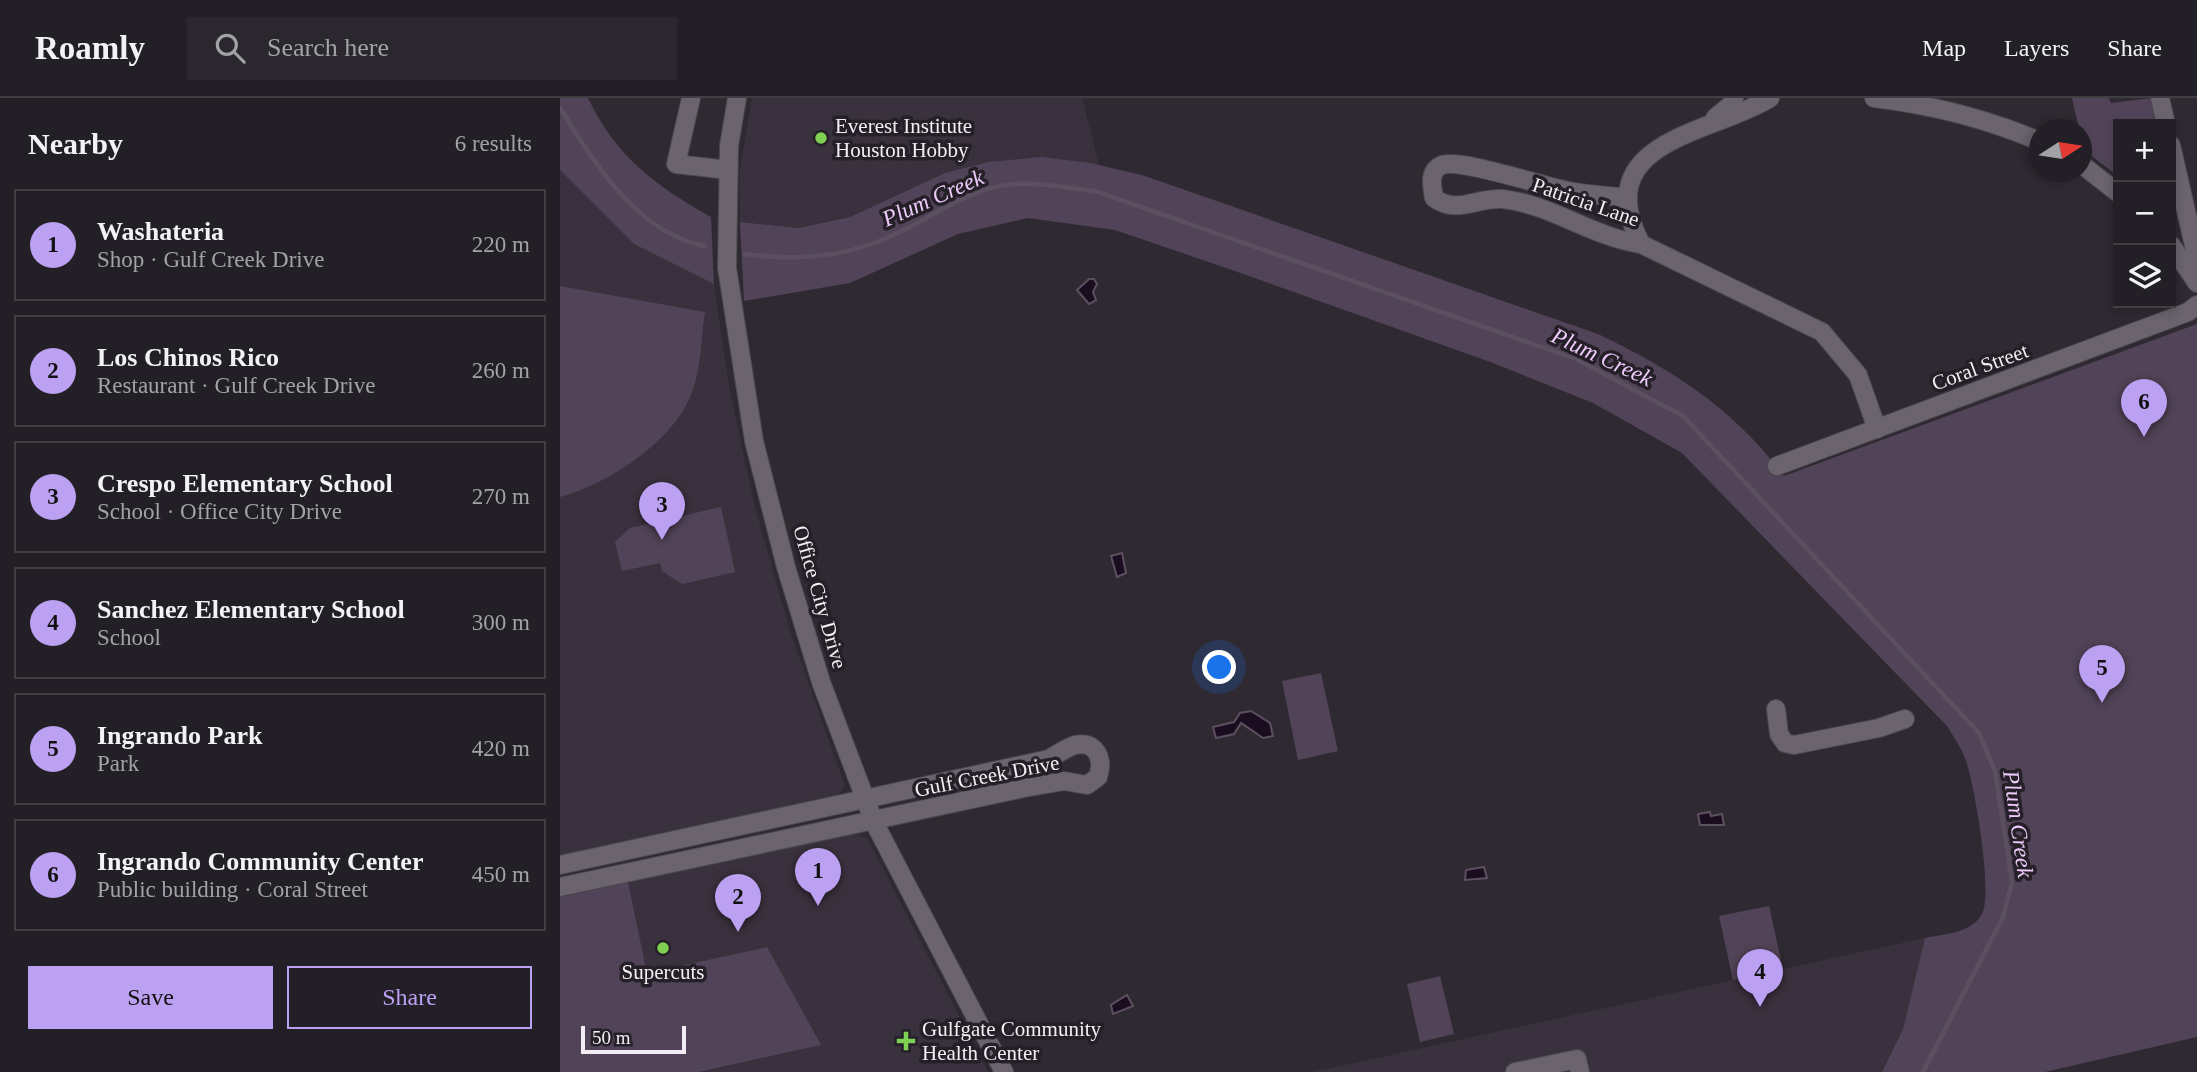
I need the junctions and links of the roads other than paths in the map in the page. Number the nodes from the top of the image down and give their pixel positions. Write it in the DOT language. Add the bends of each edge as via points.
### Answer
graph roads {
  1 [pos="737,98"];
  2 [pos="1734,98"];
  3 [pos="1770,98"];
  4 [pos="1874,98"];
  5 [pos="2160,98"];
  6 [pos="688,99"];
  7 [pos="1917,101"];
  8 [pos="2165,119"];
  9 [pos="1712,121"];
  10 [pos="2029,137"];
  11 [pos="728,170"];
  12 [pos="2092,173"];
  13 [pos="2176,181"];
  14 [pos="2113,189"];
  15 [pos="1628,198"];
  16 [pos="1641,244"];
  17 [pos="2176,252"];
  18 [pos="2197,258"];
  19 [pos="2197,283"];
  20 [pos="2197,305"];
  21 [pos="1877,429"];
  22 [pos="1777,466"];
  23 [pos="1776,709"];
  24 [pos="1905,719"];
  25 [pos="866,799"];
  26 [pos="874,822"];
  27 [pos="560,866"];
  28 [pos="560,887"];
  29 [pos="1004,1072"];
  30 [pos="1515,1072"];
  31 [pos="1580,1072"];
  1 -- 11 [label="street, Office City Drive"];
  2 -- 9 [label="street"];
  3 -- 9 [label="street" via="1745,114"];
  4 -- 7 [label="street"];
  5 -- 8 [label="street"];
  6 -- 11 [label="street" via="676,164"];
  7 -- 10 [label="street" via="1993,121"];
  9 -- 15 [label="street" via="1656,147 1635,172"];
  11 -- 25 [label="street, Office City Drive" via="727,268 754,441 821,682"];
  12 -- 14 [label="street"];
  13 -- 18 [label="street"];
  15 -- 16 [label="street" via="1630,220"];
  15 -- 16 [label="street, Patricia Lane" via="1574,192 1465,165 1444,164 1435,170 1431,182 1434,198 1446,206 1499,199 1541,210 1618,241"];
  16 -- 21 [label="street, Patricia Lane" via="1822,332 1858,375"];
  17 -- 19 [label="street"];
  20 -- 21 [label="street, Coral Street"];
  21 -- 22 [label="street, Coral Street"];
  23 -- 24 [label="street" via="1779,734 1794,745"];
  25 -- 26 [label="street, Office City Drive"];
  25 -- 26 [label="street, Gulf Creek Drive" via="1049,759 1078,744 1090,746 1101,761 1092,783 1064,780"];
  25 -- 27 [label="street, Gulf Creek Drive"];
  26 -- 28 [label="street, Gulf Creek Drive"];
  26 -- 29 [label="street, Office City Drive"];
  30 -- 31 [label="street" via="1577,1059"];
}
